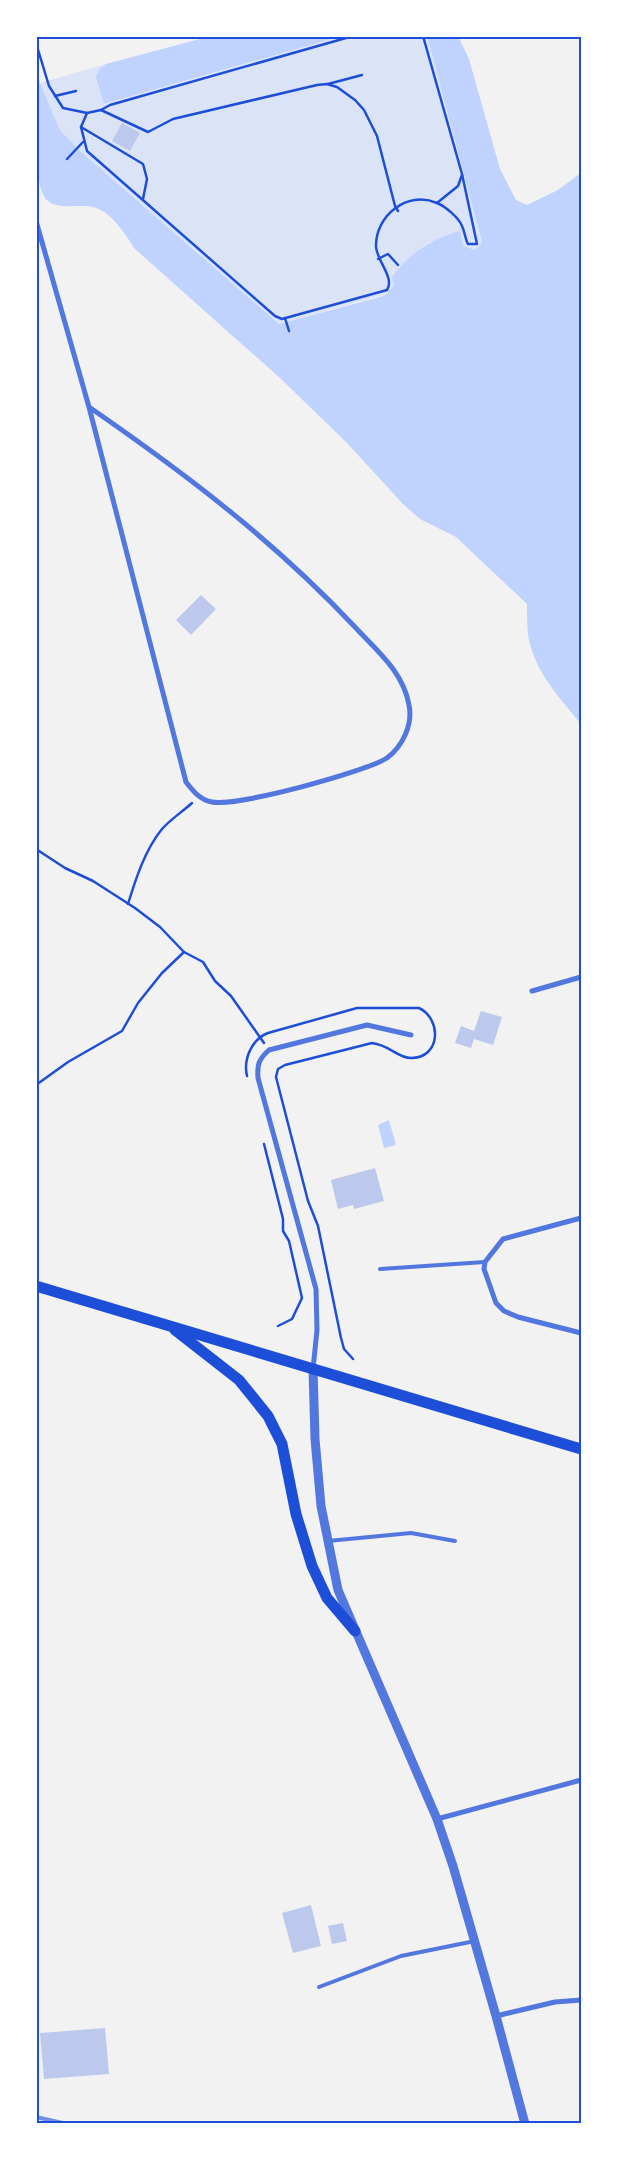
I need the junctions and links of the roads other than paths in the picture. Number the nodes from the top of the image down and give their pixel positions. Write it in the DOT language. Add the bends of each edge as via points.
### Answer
graph roads {
  1 [pos="36,220"];
  2 [pos="89,407"];
  3 [pos="581,978"];
  4 [pos="532,991"];
  5 [pos="411,1035"];
  6 [pos="581,1218"];
  7 [pos="485,1262"];
  8 [pos="380,1269"];
  9 [pos="36,1286"];
  10 [pos="169,1326"];
  11 [pos="581,1333"];
  12 [pos="313,1369"];
  13 [pos="581,1449"];
  14 [pos="328,1541"];
  15 [pos="455,1541"];
  16 [pos="355,1631"];
  17 [pos="581,1780"];
  18 [pos="437,1819"];
  19 [pos="475,1941"];
  20 [pos="319,1986"];
  21 [pos="581,2000"];
  22 [pos="496,2016"];
  23 [pos="525,2124"];
  1 -- 2 [label="street"];
  2 -- 2 [label="street" via="217,499 310,579 394,668 405,688 410,726 388,757 368,768 246,800 211,802 198,796 186,782"];
  3 -- 4 [label="street"];
  5 -- 12 [label="street" via="367,1025 269,1050 257,1065 316,1289 317,1330"];
  6 -- 7 [label="street" via="503,1240"];
  7 -- 8 [label="lane"];
  7 -- 11 [label="street" via="484,1269 496,1303 504,1311"];
  9 -- 10 [label="main road"];
  10 -- 12 [label="main road"];
  10 -- 16 [label="main road" via="239,1380 268,1416 282,1444 296,1514 312,1566 327,1598"];
  12 -- 13 [label="main road"];
  12 -- 14 [label="street" via="318,1477"];
  14 -- 15 [label="lane" via="411,1533"];
  14 -- 16 [label="street" via="338,1590"];
  16 -- 18 [label="street"];
  17 -- 18 [label="street"];
  18 -- 19 [label="street"];
  19 -- 20 [label="lane" via="401,1956"];
  19 -- 22 [label="street"];
  21 -- 22 [label="street" via="555,2002"];
  22 -- 23 [label="street"];
}
